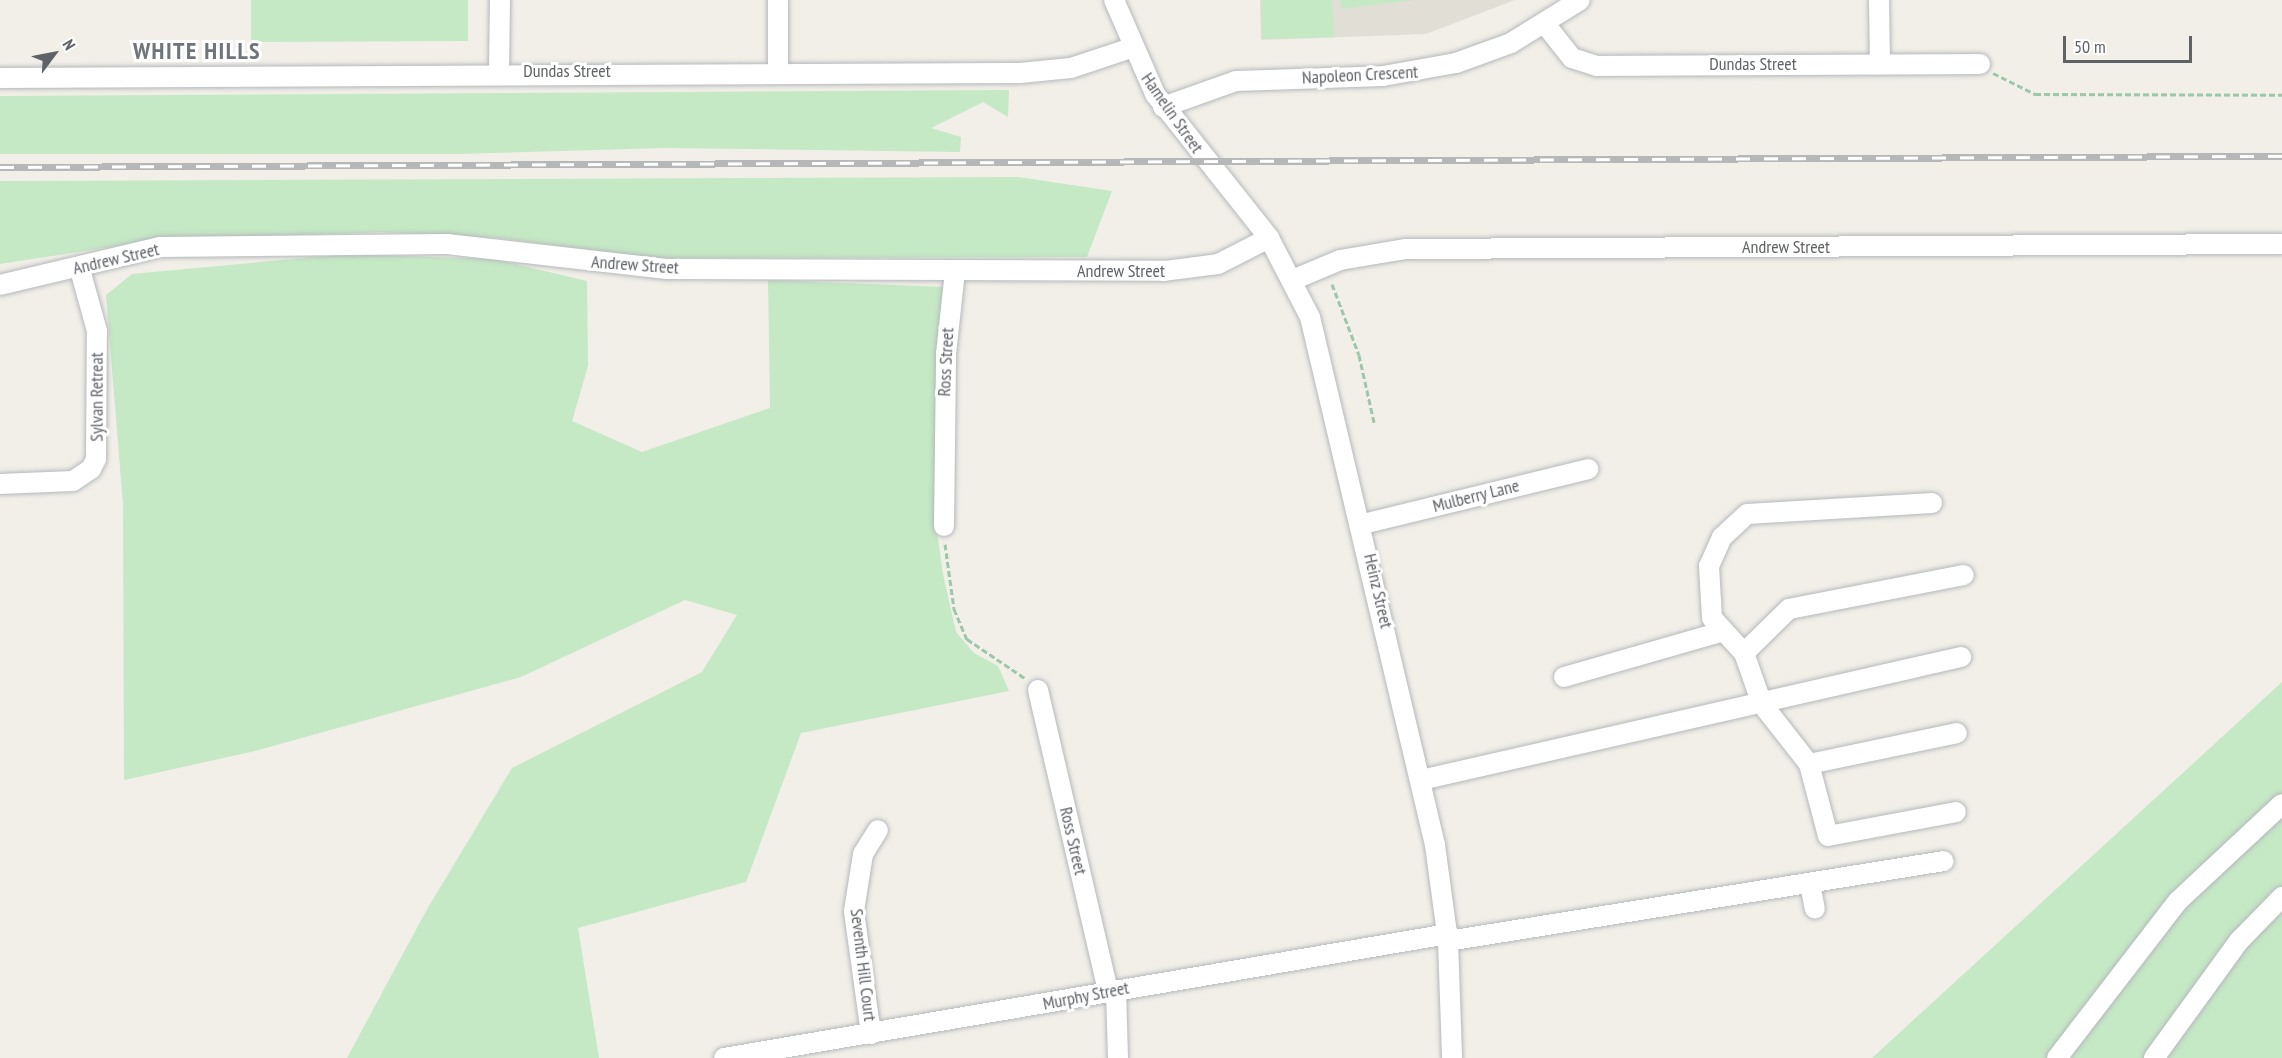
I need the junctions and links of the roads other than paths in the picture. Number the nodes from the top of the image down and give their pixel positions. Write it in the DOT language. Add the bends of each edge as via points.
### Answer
graph roads {
  1 [pos="500,0"];
  2 [pos="778,0"];
  3 [pos="1114,0"];
  4 [pos="1580,0"];
  5 [pos="1879,0"];
  6 [pos="1545,24"];
  7 [pos="1131,48"];
  8 [pos="1980,63"];
  9 [pos="1880,64"];
  10 [pos="499,71"];
  11 [pos="778,72"];
  12 [pos="0,78"];
  13 [pos="1163,107"];
  14 [pos="1205,159"];
  15 [pos="1269,238"];
  16 [pos="2282,244"];
  17 [pos="79,266"];
  18 [pos="955,271"];
  19 [pos="1295,279"];
  20 [pos="0,285"];
  21 [pos="1588,469"];
  22 [pos="0,484"];
  23 [pos="1932,504"];
  24 [pos="1363,524"];
  25 [pos="944,526"];
  26 [pos="1964,575"];
  27 [pos="1724,631"];
  28 [pos="1744,653"];
  29 [pos="1961,657"];
  30 [pos="1564,677"];
  31 [pos="1038,690"];
  32 [pos="1762,704"];
  33 [pos="1957,733"];
  34 [pos="1809,764"];
  35 [pos="1421,780"];
  36 [pos="2282,804"];
  37 [pos="1956,812"];
  38 [pos="878,830"];
  39 [pos="1944,861"];
  40 [pos="1810,884"];
  41 [pos="2282,897"];
  42 [pos="1815,909"];
  43 [pos="1448,938"];
  44 [pos="1112,991"];
  45 [pos="871,1034"];
  46 [pos="724,1058"];
  47 [pos="1118,1058"];
  48 [pos="1452,1058"];
  49 [pos="2058,1058"];
  50 [pos="2154,1058"];
  1 -- 10 [label="street"];
  2 -- 11 [label="street"];
  3 -- 7 [label="street, Hamelin Street"];
  4 -- 6 [label="street, Napoleon Crescent"];
  5 -- 9 [label="street"];
  6 -- 9 [label="street, Dundas Street" via="1572,58 1597,66"];
  6 -- 13 [label="street, Napoleon Crescent" via="1484,55 1428,71 1236,81"];
  7 -- 11 [label="street, Dundas Street" via="1049,71"];
  7 -- 13 [label="street, Hamelin Street"];
  8 -- 9 [label="street, Dundas Street"];
  10 -- 11 [label="street, Dundas Street"];
  10 -- 12 [label="street, Dundas Street"];
  13 -- 14 [label="street, Hamelin Street"];
  14 -- 15 [label="street, Heinz Street"];
  15 -- 18 [label="street, Andrew Street" via="1233,259 1184,270"];
  15 -- 19 [label="street, Heinz Street"];
  16 -- 19 [label="street, Andrew Street" via="1406,249 1340,260"];
  17 -- 18 [label="street, Andrew Street" via="160,247 414,244 667,269"];
  17 -- 20 [label="street, Andrew Street"];
  17 -- 22 [label="street, Sylvan Retreat" via="97,331 96,459 91,470 73,481"];
  18 -- 25 [label="street, Ross Street" via="946,354"];
  19 -- 24 [label="street, Heinz Street" via="1318,343"];
  21 -- 24 [label="street, Mulberry Lane"];
  23 -- 27 [label="street" via="1747,514 1722,537 1709,566 1712,618"];
  24 -- 35 [label="street, Heinz Street"];
  26 -- 28 [label="street" via="1789,609"];
  27 -- 28 [label="street"];
  27 -- 30 [label="street"];
  28 -- 32 [label="street"];
  29 -- 32 [label="street"];
  31 -- 44 [label="street, Ross Street"];
  32 -- 34 [label="street"];
  32 -- 35 [label="street"];
  33 -- 34 [label="street"];
  34 -- 37 [label="street" via="1828,836"];
  35 -- 43 [label="street, Heinz Street"];
  36 -- 49 [label="street" via="2178,901"];
  38 -- 45 [label="street, Seventh Hill Court" via="863,854 854,910"];
  39 -- 40 [label="street, Murphy Street"];
  40 -- 42 [label="street"];
  40 -- 43 [label="street, Murphy Street"];
  41 -- 50 [label="street" via="2225,957"];
  43 -- 44 [label="street, Murphy Street"];
  43 -- 48 [label="street, Heinz Street"];
  44 -- 45 [label="street, Murphy Street"];
  44 -- 47 [label="street, Ross Street"];
  45 -- 46 [label="street, Murphy Street"];
}
